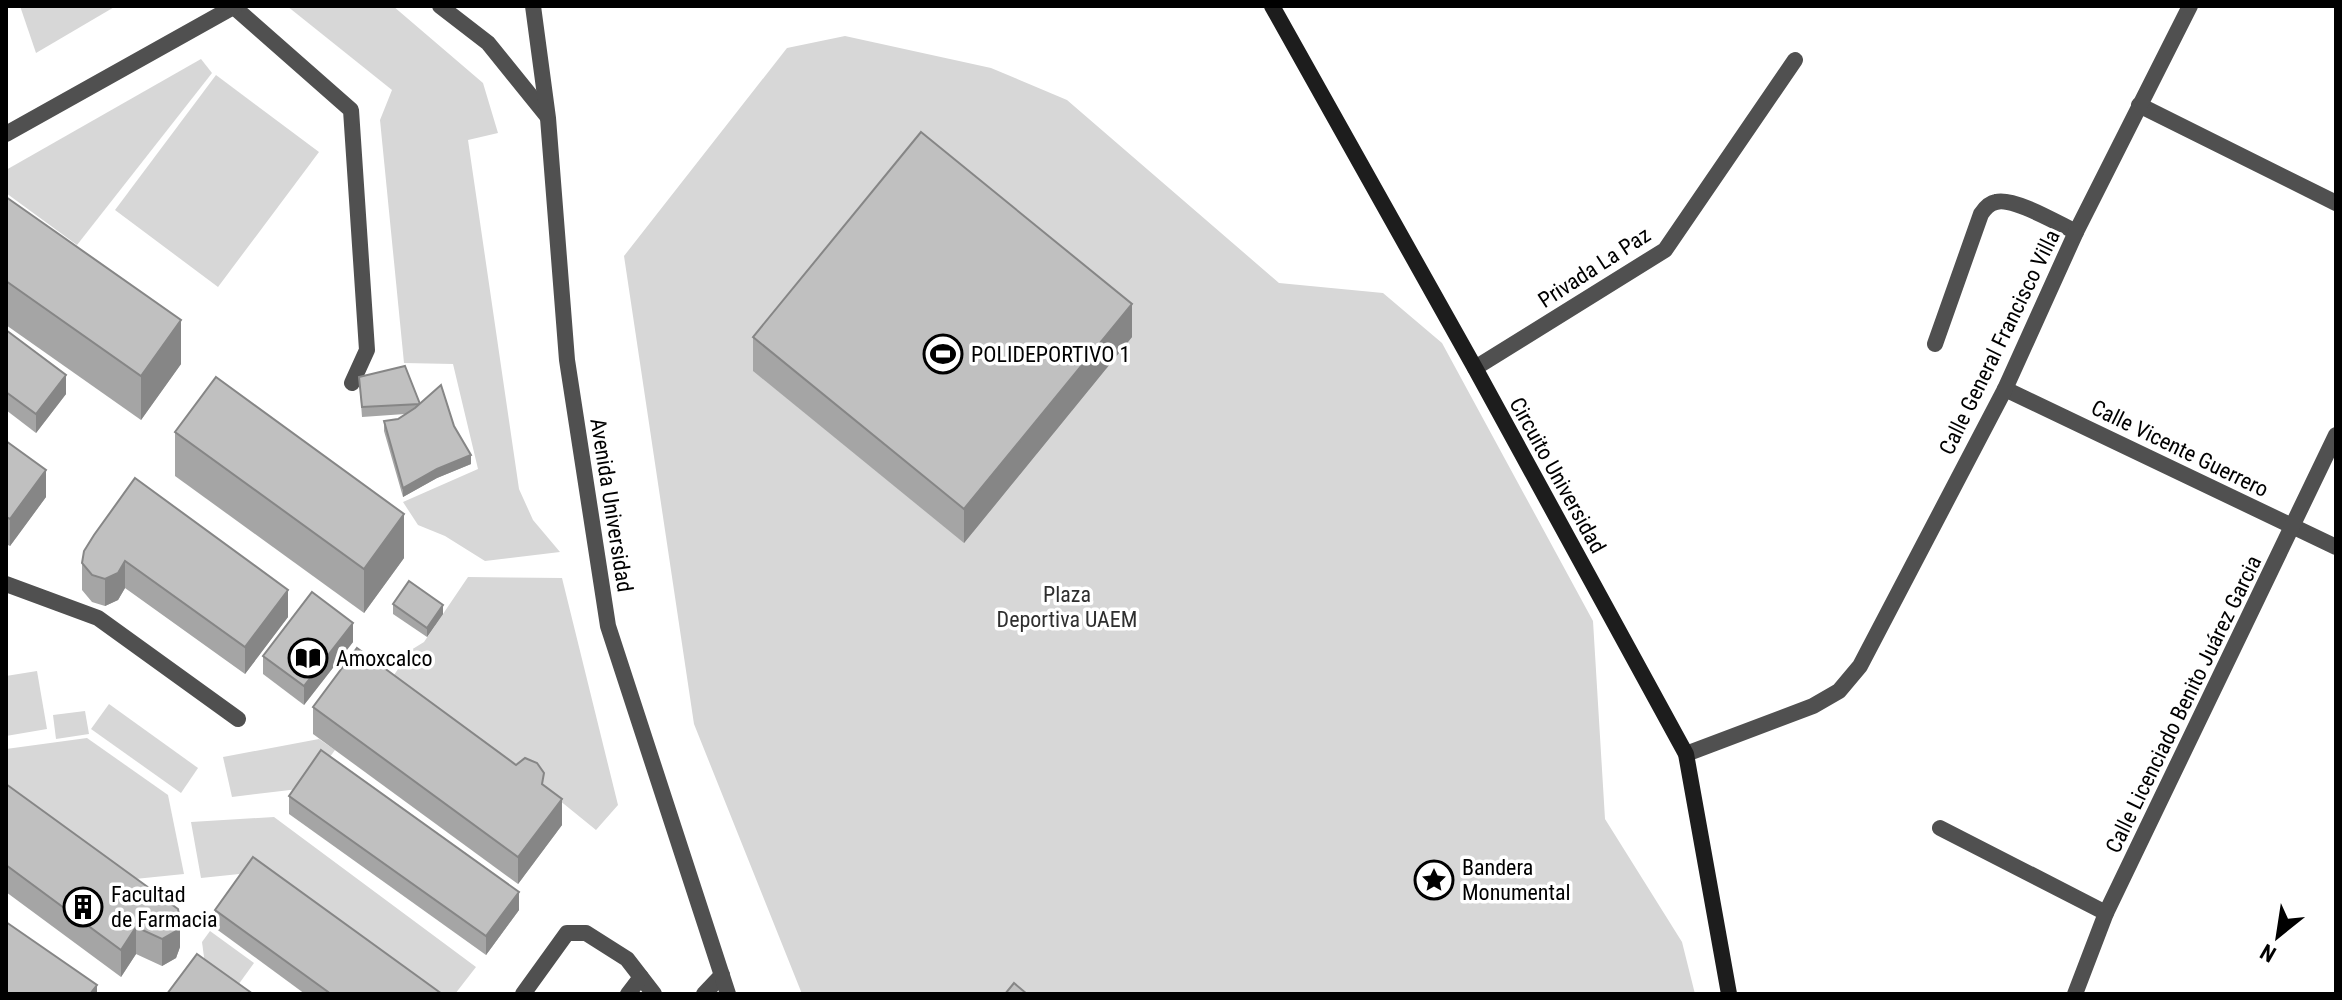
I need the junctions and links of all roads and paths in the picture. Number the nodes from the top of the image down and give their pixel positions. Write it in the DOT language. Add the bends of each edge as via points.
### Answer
graph roads {
  1 [pos="234,6"];
  2 [pos="440,6"];
  3 [pos="533,6"];
  4 [pos="1272,6"];
  5 [pos="2190,6"];
  6 [pos="1795,60"];
  7 [pos="2139,105"];
  8 [pos="548,118"];
  9 [pos="6,134"];
  10 [pos="2336,203"];
  11 [pos="2076,232"];
  12 [pos="1935,344"];
  13 [pos="1475,368"];
  14 [pos="352,383"];
  15 [pos="2005,389"];
  16 [pos="2336,435"];
  17 [pos="2293,527"];
  18 [pos="2336,547"];
  19 [pos="6,584"];
  20 [pos="238,719"];
  21 [pos="1686,754"];
  22 [pos="1940,828"];
  23 [pos="2106,913"];
  24 [pos="722,975"];
  25 [pos="641,977"];
  26 [pos="523,994"];
  27 [pos="628,994"];
  28 [pos="654,994"];
  29 [pos="704,994"];
  30 [pos="728,994"];
  31 [pos="1729,994"];
  32 [pos="2075,994"];
  1 -- 9 [label="street"];
  1 -- 14 [label="street" via="351,110 367,350"];
  2 -- 8 [label="street" via="488,43"];
  3 -- 8 [label="street, Avenida Universidad"];
  4 -- 13 [label="street, Circuito Universidad"];
  5 -- 7 [label="street, Calle General Francisco Villa"];
  6 -- 13 [label="street, Privada La Paz" via="1665,250"];
  7 -- 10 [label="street"];
  7 -- 11 [label="street, Calle General Francisco Villa"];
  8 -- 24 [label="street, Avenida Universidad" via="567,360 608,626"];
  11 -- 12 [label="street" via="2011,202 1987,207"];
  11 -- 15 [label="street, Calle General Francisco Villa"];
  13 -- 21 [label="street, Circuito Universidad"];
  15 -- 17 [label="street, Calle Vicente Guerrero"];
  15 -- 21 [label="street, Calle General Francisco Villa" via="1860,666 1839,691"];
  16 -- 17 [label="street, Calle Licenciado Benito Juárez Garcia"];
  17 -- 18 [label="street, Calle Vicente Guerrero"];
  17 -- 23 [label="street, Calle Licenciado Benito Juárez Garcia"];
  19 -- 20 [label="street" via="98,618"];
  21 -- 31 [label="street, Circuito Universidad"];
  22 -- 23 [label="street"];
  23 -- 32 [label="street, Calle Licenciado Benito Juárez Garcia"];
  24 -- 29 [label="street"];
  24 -- 30 [label="street, Avenida Universidad"];
  25 -- 26 [label="street" via="627,959 586,933 567,933"];
  25 -- 27 [label="street"];
  25 -- 28 [label="street"];
}
